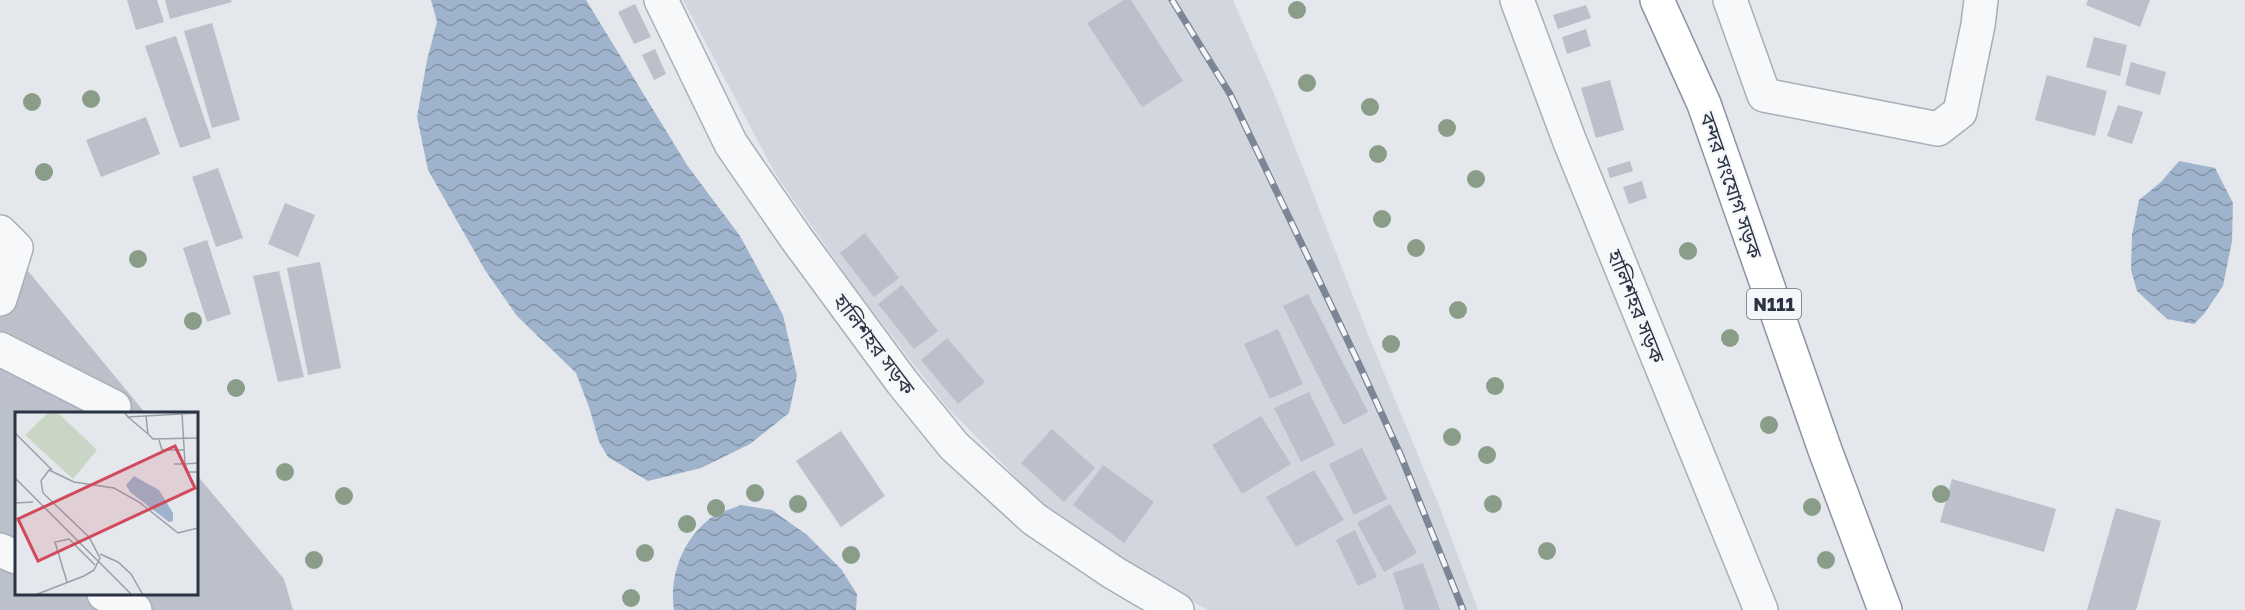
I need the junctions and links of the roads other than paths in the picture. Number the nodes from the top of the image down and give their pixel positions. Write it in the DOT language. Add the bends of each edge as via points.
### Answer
graph roads {
  1 [pos="661,0"];
  2 [pos="1516,0"];
  3 [pos="1657,0"];
  4 [pos="1730,0"];
  5 [pos="1981,0"];
  6 [pos="0,231"];
  7 [pos="0,299"];
  8 [pos="0,349"];
  9 [pos="114,407"];
  10 [pos="0,550"];
  11 [pos="15,557"];
  12 [pos="106,595"];
  13 [pos="135,610"];
  14 [pos="1177,610"];
  15 [pos="1761,610"];
  16 [pos="1885,610"];
  1 -- 14 [label="street, হালিশহর সড়ক" via="731,144 902,382 954,446 1034,519"];
  2 -- 15 [label="street, হালিশহর সড়ক"];
  3 -- 16 [label="highway, বন্দর সংযোগ সড়ক / N111" via="1704,104"];
  4 -- 5 [label="street" via="1764,94 1938,129 1960,112"];
  6 -- 7 [label="street" via="16,248"];
  8 -- 9 [label="street"];
  10 -- 11 [label="street"];
  12 -- 13 [label="street"];
}
